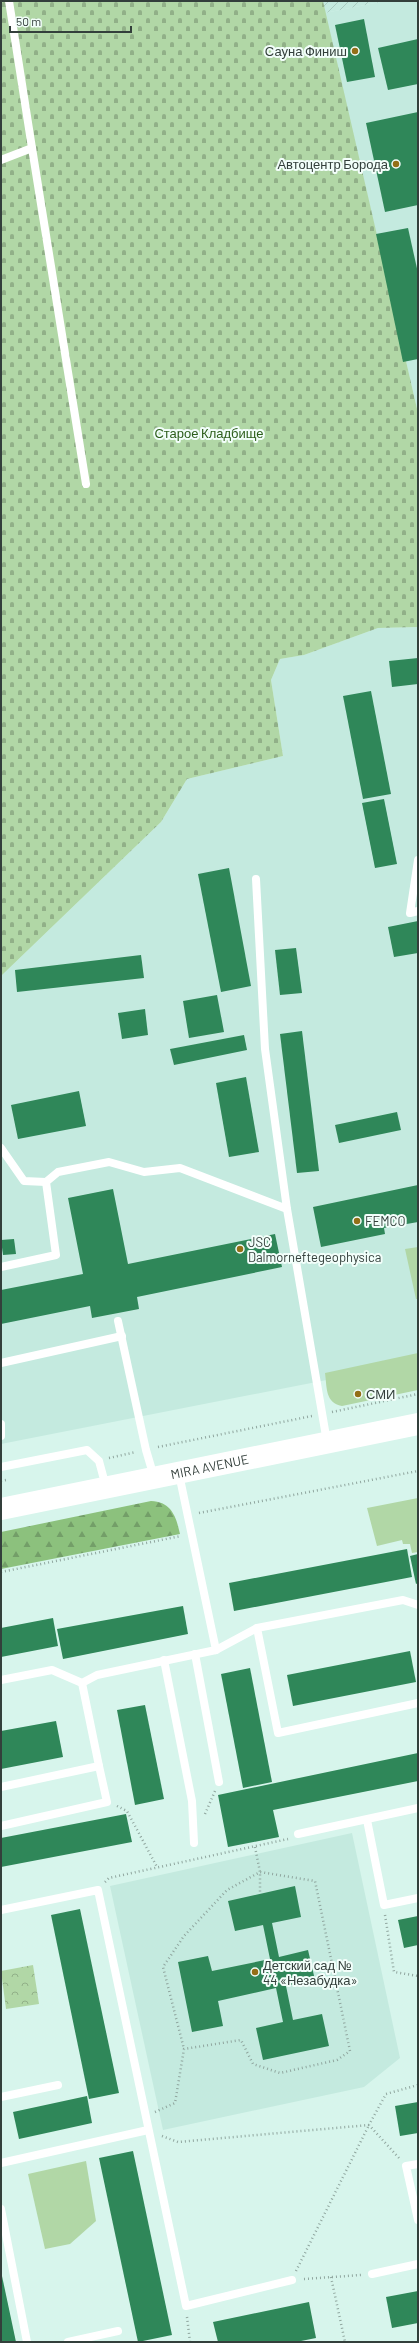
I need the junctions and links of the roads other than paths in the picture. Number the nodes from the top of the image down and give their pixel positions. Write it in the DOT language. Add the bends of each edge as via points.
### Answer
graph roads {
  1 [pos="9,1"];
  2 [pos="32,148"];
  3 [pos="1,160"];
  4 [pos="86,484"];
  5 [pos="418,860"];
  6 [pos="256,879"];
  7 [pos="418,911"];
  8 [pos="1,1148"];
  9 [pos="46,1182"];
  10 [pos="287,1209"];
  11 [pos="1,1267"];
  12 [pos="118,1321"];
  13 [pos="122,1336"];
  14 [pos="1,1363"];
  15 [pos="1,1424"];
  16 [pos="418,1424"];
  17 [pos="1,1436"];
  18 [pos="327,1442"];
  19 [pos="1,1467"];
  20 [pos="178,1473"];
  21 [pos="154,1478"];
  22 [pos="106,1488"];
  23 [pos="1,1509"];
  24 [pos="418,1605"];
  25 [pos="257,1628"];
  26 [pos="216,1650"];
  27 [pos="195,1654"];
  28 [pos="164,1660"];
  29 [pos="1,1680"];
  30 [pos="82,1683"];
  31 [pos="418,1703"];
  32 [pos="99,1766"];
  33 [pos="219,1782"];
  34 [pos="1,1787"];
  35 [pos="418,1808"];
  36 [pos="367,1820"];
  37 [pos="1,1826"];
  38 [pos="298,1834"];
  39 [pos="194,1843"];
  40 [pos="418,1898"];
  41 [pos="1,1910"];
  42 [pos="58,2085"];
  43 [pos="1,2097"];
  44 [pos="148,2130"];
  45 [pos="1,2163"];
  46 [pos="418,2164"];
  47 [pos="1,2209"];
  48 [pos="418,2220"];
  49 [pos="418,2264"];
  50 [pos="372,2274"];
  51 [pos="292,2280"];
  52 [pos="118,2331"];
  53 [pos="27,2342"];
  54 [pos="68,2342"];
  1 -- 2 [label="lane"];
  2 -- 3 [label="lane"];
  2 -- 4 [label="lane"];
  5 -- 7 [label="lane" via="410,913"];
  6 -- 10 [label="lane" via="265,1048"];
  8 -- 9 [label="lane" via="24,1181"];
  9 -- 10 [label="lane" via="58,1172 109,1162 144,1172 180,1168"];
  9 -- 11 [label="lane" via="56,1255"];
  10 -- 18 [label="lane"];
  12 -- 13 [label="lane"];
  13 -- 14 [label="lane"];
  13 -- 21 [label="lane"];
  15 -- 17 [label="lane"];
  16 -- 18 [label="main road, MIRA AVENUE"];
  18 -- 20 [label="main road, MIRA AVENUE"];
  19 -- 22 [label="lane" via="87,1450 99,1461"];
  20 -- 21 [label="main road, MIRA AVENUE"];
  20 -- 26 [label="lane"];
  21 -- 22 [label="main road, MIRA AVENUE"];
  22 -- 23 [label="main road, MIRA AVENUE"];
  24 -- 25 [label="lane" via="403,1600"];
  25 -- 26 [label="lane"];
  25 -- 31 [label="lane" via="278,1732"];
  26 -- 27 [label="lane"];
  27 -- 28 [label="lane"];
  27 -- 33 [label="lane"];
  28 -- 30 [label="lane" via="97,1674"];
  28 -- 39 [label="lane" via="192,1801"];
  29 -- 30 [label="lane" via="52,1670"];
  30 -- 32 [label="lane"];
  32 -- 34 [label="lane"];
  32 -- 37 [label="lane" via="107,1802"];
  35 -- 36 [label="lane"];
  36 -- 38 [label="lane"];
  36 -- 40 [label="lane" via="384,1905"];
  41 -- 44 [label="lane" via="98,1890"];
  42 -- 43 [label="lane"];
  44 -- 45 [label="lane"];
  44 -- 51 [label="lane" via="186,2306"];
  46 -- 48 [label="lane" via="406,2166"];
  47 -- 53 [label="lane"];
  49 -- 50 [label="lane"];
  52 -- 54 [label="lane"];
}
